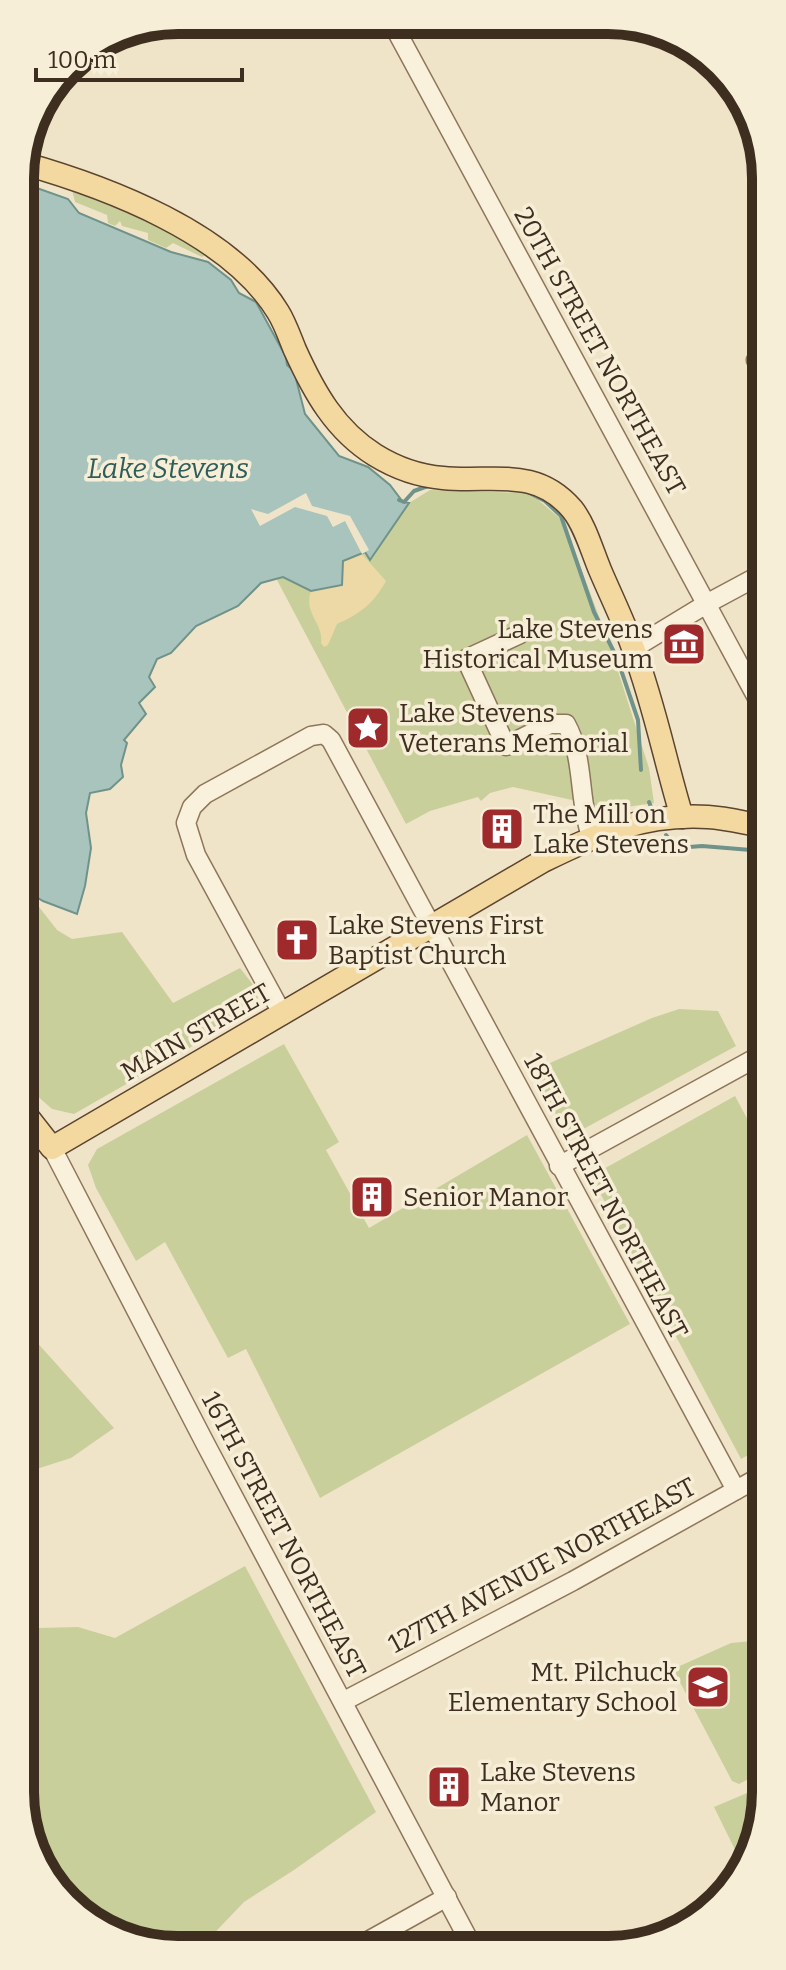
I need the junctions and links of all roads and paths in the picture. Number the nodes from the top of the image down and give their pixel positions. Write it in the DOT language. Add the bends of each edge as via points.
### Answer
graph roads {
  1 [pos="398,34"];
  2 [pos="34,166"];
  3 [pos="752,579"];
  4 [pos="708,603"];
  5 [pos="520,634"];
  6 [pos="634,648"];
  7 [pos="752,688"];
  8 [pos="682,817"];
  9 [pos="752,824"];
  10 [pos="591,836"];
  11 [pos="432,926"];
  12 [pos="283,1015"];
  13 [pos="752,1060"];
  14 [pos="34,1125"];
  15 [pos="52,1148"];
  16 [pos="559,1166"];
  17 [pos="752,1481"];
  18 [pos="736,1490"];
  19 [pos="344,1701"];
  20 [pos="447,1897"];
  21 [pos="377,1936"];
  22 [pos="467,1936"];
  1 -- 4 [label="street, 20TH STREET NORTHEAST"];
  2 -- 6 [label="main road" via="130,201 219,248 240,265 279,313 327,411 381,459 417,474 520,479 557,494 575,512"];
  3 -- 4 [label="street"];
  4 -- 6 [label="street"];
  4 -- 7 [label="street, 20TH STREET NORTHEAST"];
  5 -- 10 [label="street" via="466,659 506,746 550,724 566,724 576,742"];
  6 -- 8 [label="main road"];
  8 -- 9 [label="main road, MAIN STREET"];
  8 -- 10 [label="main road, MAIN STREET"];
  10 -- 11 [label="main road, MAIN STREET"];
  11 -- 12 [label="main road, MAIN STREET"];
  11 -- 12 [label="street, 18TH STREET NORTHEAST" via="324,734 311,736 205,794 186,823 196,855"];
  11 -- 16 [label="street, 18TH STREET NORTHEAST"];
  12 -- 15 [label="main road, MAIN STREET"];
  13 -- 16 [label="street"];
  14 -- 15 [label="main road"];
  15 -- 19 [label="street, 16TH STREET NORTHEAST"];
  16 -- 18 [label="street, 18TH STREET NORTHEAST"];
  17 -- 18 [label="street, 127TH AVENUE NORTHEAST"];
  18 -- 19 [label="street, 127TH AVENUE NORTHEAST"];
  19 -- 20 [label="street, 16TH STREET NORTHEAST"];
  20 -- 21 [label="street"];
  20 -- 22 [label="street, 16TH STREET NORTHEAST"];
}
